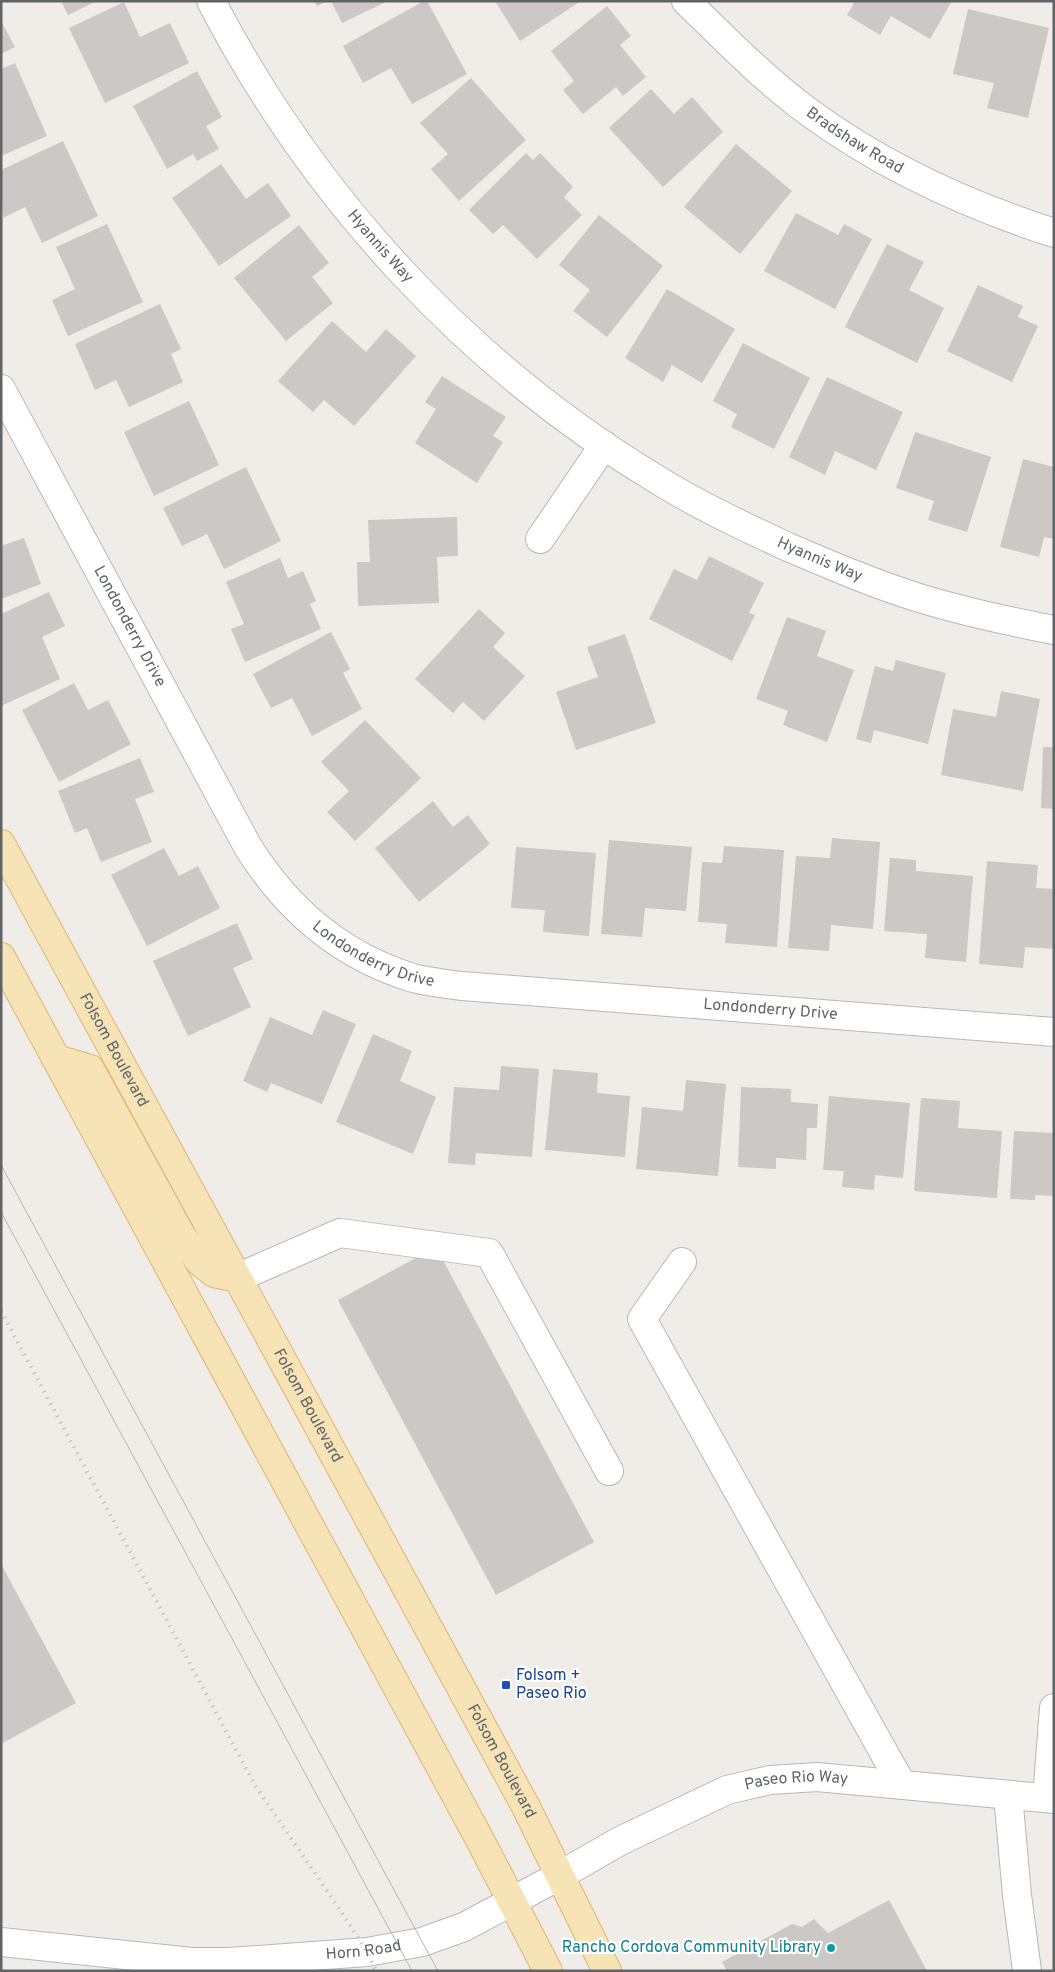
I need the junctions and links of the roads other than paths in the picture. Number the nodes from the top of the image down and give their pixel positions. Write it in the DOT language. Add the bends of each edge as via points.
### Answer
graph roads {
  1 [pos="210,1"];
  2 [pos="686,1"];
  3 [pos="1054,233"];
  4 [pos="1,389"];
  5 [pos="604,445"];
  6 [pos="540,539"];
  7 [pos="1054,630"];
  8 [pos="1,844"];
  9 [pos="1,957"];
  10 [pos="1054,1032"];
  11 [pos="56,1059"];
  12 [pos="682,1262"];
  13 [pos="237,1278"];
  14 [pos="609,1471"];
  15 [pos="1054,1708"];
  16 [pos="902,1785"];
  17 [pos="1008,1795"];
  18 [pos="1050,1798"];
  19 [pos="559,1876"];
  20 [pos="512,1903"];
  21 [pos="1,1942"];
  22 [pos="305,1964"];
  23 [pos="548,1971"];
  24 [pos="607,1971"];
  25 [pos="1027,1971"];
  1 -- 5 [label="street, Hyannis Way" via="278,117 326,184 380,249 438,310 508,372"];
  2 -- 3 [label="street, Bradshaw Road" via="744,58 810,112 879,158 930,185 1008,218"];
  4 -- 10 [label="street, Londonderry Drive" via="248,847 291,905 328,936 369,960 414,978 462,986"];
  5 -- 6 [label="street"];
  5 -- 7 [label="street, Hyannis Way" via="734,522 837,568 916,596"];
  8 -- 13 [label="main road, Folsom Boulevard"];
  9 -- 11 [label="main road"];
  11 -- 13 [label="main road" via="90,1069 181,1235 199,1261 214,1273"];
  11 -- 20 [label="main road"];
  12 -- 16 [label="street" via="642,1319"];
  13 -- 14 [label="street" via="340,1234 489,1253"];
  13 -- 19 [label="main road, Folsom Boulevard" via="526,1807"];
  15 -- 18 [label="street"];
  16 -- 17 [label="street, Paseo Rio Way"];
  16 -- 19 [label="street, Paseo Rio Way" via="816,1778 770,1780 727,1790 620,1841"];
  17 -- 18 [label="street, Paseo Rio Way"];
  17 -- 25 [label="street"];
  19 -- 20 [label="street, Horn Road"];
  19 -- 24 [label="main road, Folsom Boulevard"];
  20 -- 22 [label="street, Horn Road" via="464,1927 422,1942"];
  20 -- 23 [label="main road"];
  21 -- 22 [label="street, Horn Road" via="192,1962"];
}
